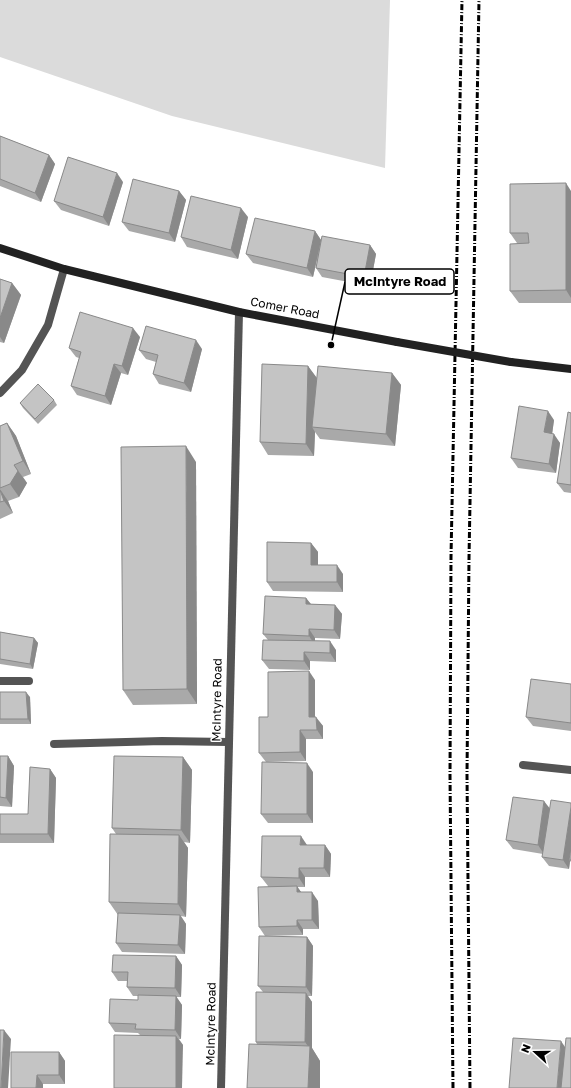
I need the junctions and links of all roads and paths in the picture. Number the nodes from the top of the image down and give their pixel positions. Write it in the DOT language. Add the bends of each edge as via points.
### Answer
graph roads {
  1 [pos="0,248"];
  2 [pos="64,269"];
  3 [pos="239,312"];
  4 [pos="571,369"];
  5 [pos="0,393"];
  6 [pos="0,680"];
  7 [pos="29,681"];
  8 [pos="228,742"];
  9 [pos="54,744"];
  10 [pos="523,765"];
  11 [pos="571,770"];
  12 [pos="222,1088"];
  1 -- 2 [label="street, Comer Road"];
  2 -- 3 [label="street, Comer Road"];
  2 -- 5 [label="street" via="48,325 22,370"];
  3 -- 4 [label="street, Comer Road, bridge" via="511,362"];
  3 -- 8 [label="street, McIntyre Road"];
  6 -- 7 [label="street"];
  8 -- 9 [label="street"];
  8 -- 12 [label="street, McIntyre Road"];
  10 -- 11 [label="street"];
}
